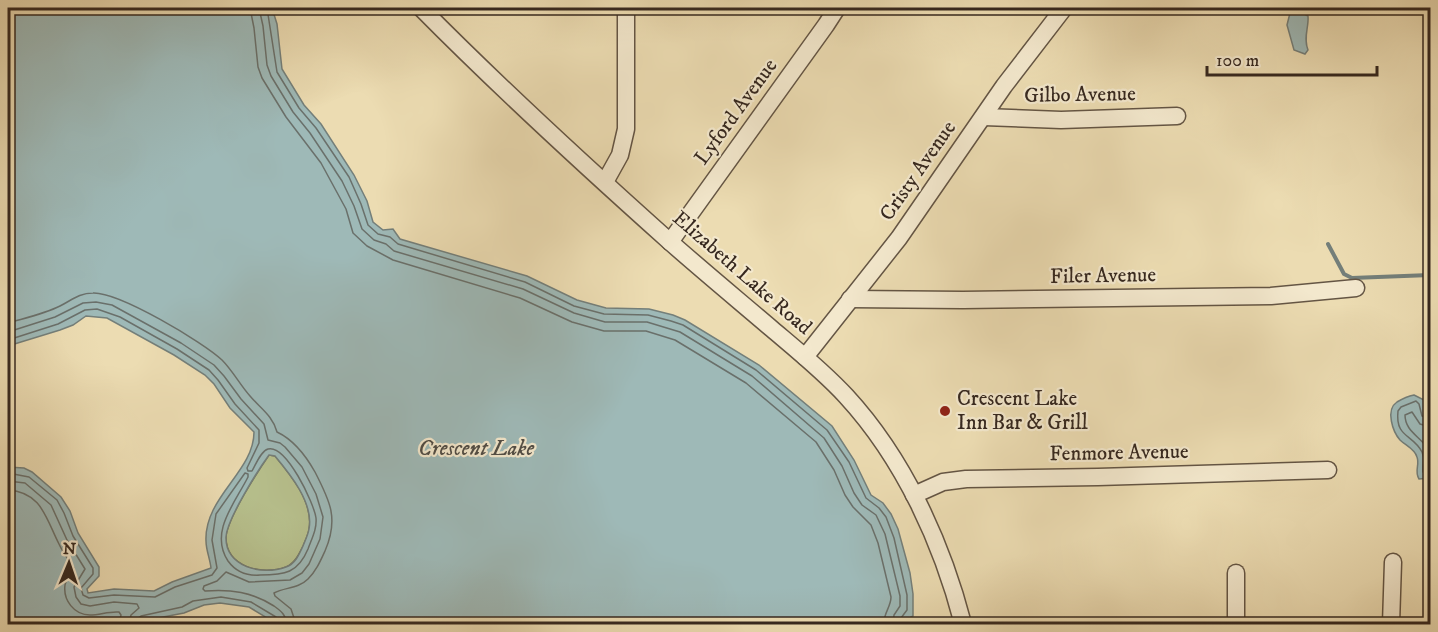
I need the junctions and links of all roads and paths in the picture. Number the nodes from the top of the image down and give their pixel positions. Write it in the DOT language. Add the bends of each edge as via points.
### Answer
graph roads {
  1 [pos="421,8"];
  2 [pos="626,8"];
  3 [pos="837,8"];
  4 [pos="1064,8"];
  5 [pos="1177,116"];
  6 [pos="984,117"];
  7 [pos="605,182"];
  8 [pos="670,242"];
  9 [pos="1356,288"];
  10 [pos="850,298"];
  11 [pos="805,357"];
  12 [pos="1328,470"];
  13 [pos="914,495"];
  14 [pos="1393,562"];
  15 [pos="1236,573"];
  16 [pos="963,624"];
  17 [pos="1236,624"];
  18 [pos="1392,624"];
  1 -- 7 [label="street, Elizabeth Lake Road"];
  2 -- 7 [label="street" via="626,129 618,161"];
  3 -- 8 [label="street, Lyford Avenue"];
  4 -- 6 [label="street, Cristy Avenue"];
  5 -- 6 [label="street, Gilbo Avenue" via="1061,120"];
  6 -- 10 [label="street, Cristy Avenue" via="899,238"];
  7 -- 8 [label="street, Elizabeth Lake Road"];
  8 -- 11 [label="street, Elizabeth Lake Road"];
  9 -- 10 [label="street, Filer Avenue" via="1271,296"];
  10 -- 11 [label="street, Cristy Avenue"];
  11 -- 13 [label="street, Elizabeth Lake Road" via="865,418"];
  12 -- 13 [label="street, Fenmore Avenue" via="966,479 937,484"];
  13 -- 16 [label="street, Elizabeth Lake Road" via="942,558"];
  14 -- 18 [label="street"];
  15 -- 17 [label="street"];
}
